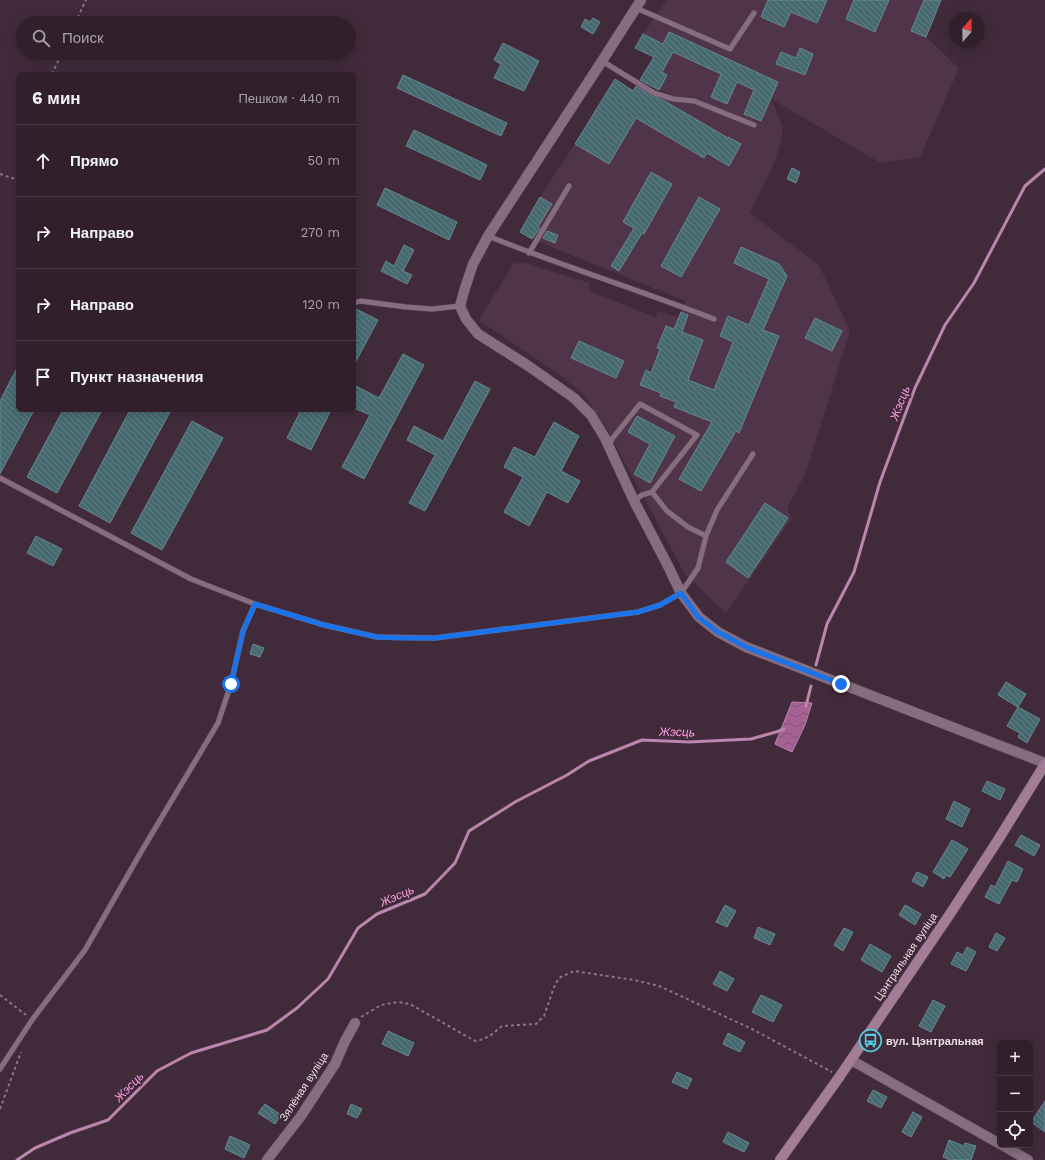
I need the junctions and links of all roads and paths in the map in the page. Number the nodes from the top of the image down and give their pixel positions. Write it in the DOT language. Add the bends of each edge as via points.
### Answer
graph roads {
  1 [pos="86,0"];
  2 [pos="639,4"];
  3 [pos="754,13"];
  4 [pos="78,16"];
  5 [pos="59,60"];
  6 [pos="602,61"];
  7 [pos="53,72"];
  8 [pos="754,125"];
  9 [pos="0,174"];
  10 [pos="16,179"];
  11 [pos="570,186"];
  12 [pos="488,236"];
  13 [pos="529,253"];
  14 [pos="356,302"];
  15 [pos="460,306"];
  16 [pos="714,319"];
  17 [pos="609,446"];
  18 [pos="753,454"];
  19 [pos="0,478"];
  20 [pos="652,492"];
  21 [pos="634,501"];
  22 [pos="706,536"];
  23 [pos="681,593"];
  24 [pos="255,604"];
  25 [pos="1045,763"];
  26 [pos="0,995"];
  27 [pos="32,1020"];
  28 [pos="355,1023"];
  29 [pos="23,1047"];
  30 [pos="851,1060"];
  31 [pos="0,1069"];
  32 [pos="840,1076"];
  33 [pos="0,1109"];
  34 [pos="997,1142"];
  35 [pos="1008,1148"];
  36 [pos="267,1160"];
  37 [pos="780,1160"];
  38 [pos="1028,1160"];
  1 -- 4 [label="path"];
  2 -- 3 [label="lane" via="730,50"];
  2 -- 6 [label="street"];
  5 -- 7 [label="path"];
  6 -- 8 [label="lane" via="654,93 694,101"];
  6 -- 12 [label="street"];
  9 -- 10 [label="path"];
  11 -- 13 [label="lane"];
  12 -- 13 [label="lane"];
  12 -- 15 [label="street" via="473,264"];
  13 -- 16 [label="lane"];
  14 -- 15 [label="lane" via="432,309"];
  15 -- 17 [label="street" via="478,334 574,398 591,415"];
  17 -- 20 [label="lane" via="640,404 697,434"];
  17 -- 21 [label="street"];
  18 -- 22 [label="lane" via="717,510"];
  19 -- 24 [label="lane" via="191,579"];
  20 -- 21 [label="lane"];
  20 -- 22 [label="lane" via="666,511"];
  21 -- 23 [label="street"];
  22 -- 23 [label="lane" via="698,568"];
  23 -- 24 [label="lane" via="660,605 638,612 435,638 377,637 324,625"];
  23 -- 25 [label="street" via="698,617 718,632 746,647"];
  24 -- 27 [label="lane" via="243,631 231,684 218,723 85,950"];
  25 -- 30 [label="street, Цэнтральная вуліца" via="950,914"];
  26 -- 27 [label="path"];
  27 -- 31 [label="lane"];
  28 -- 32 [label="path" via="381,1005 398,1002 410,1004 475,1040 480,1040 502,1026 536,1024 544,1016 559,978 574,972 659,986 752,1029"];
  28 -- 36 [label="street, Зялёная вуліца" via="334,1064 301,1116"];
  29 -- 33 [label="path"];
  30 -- 32 [label="street, Цэнтральная вуліца"];
  30 -- 34 [label="street"];
  32 -- 37 [label="street, Цэнтральная вуліца"];
  35 -- 38 [label="street"];
}
